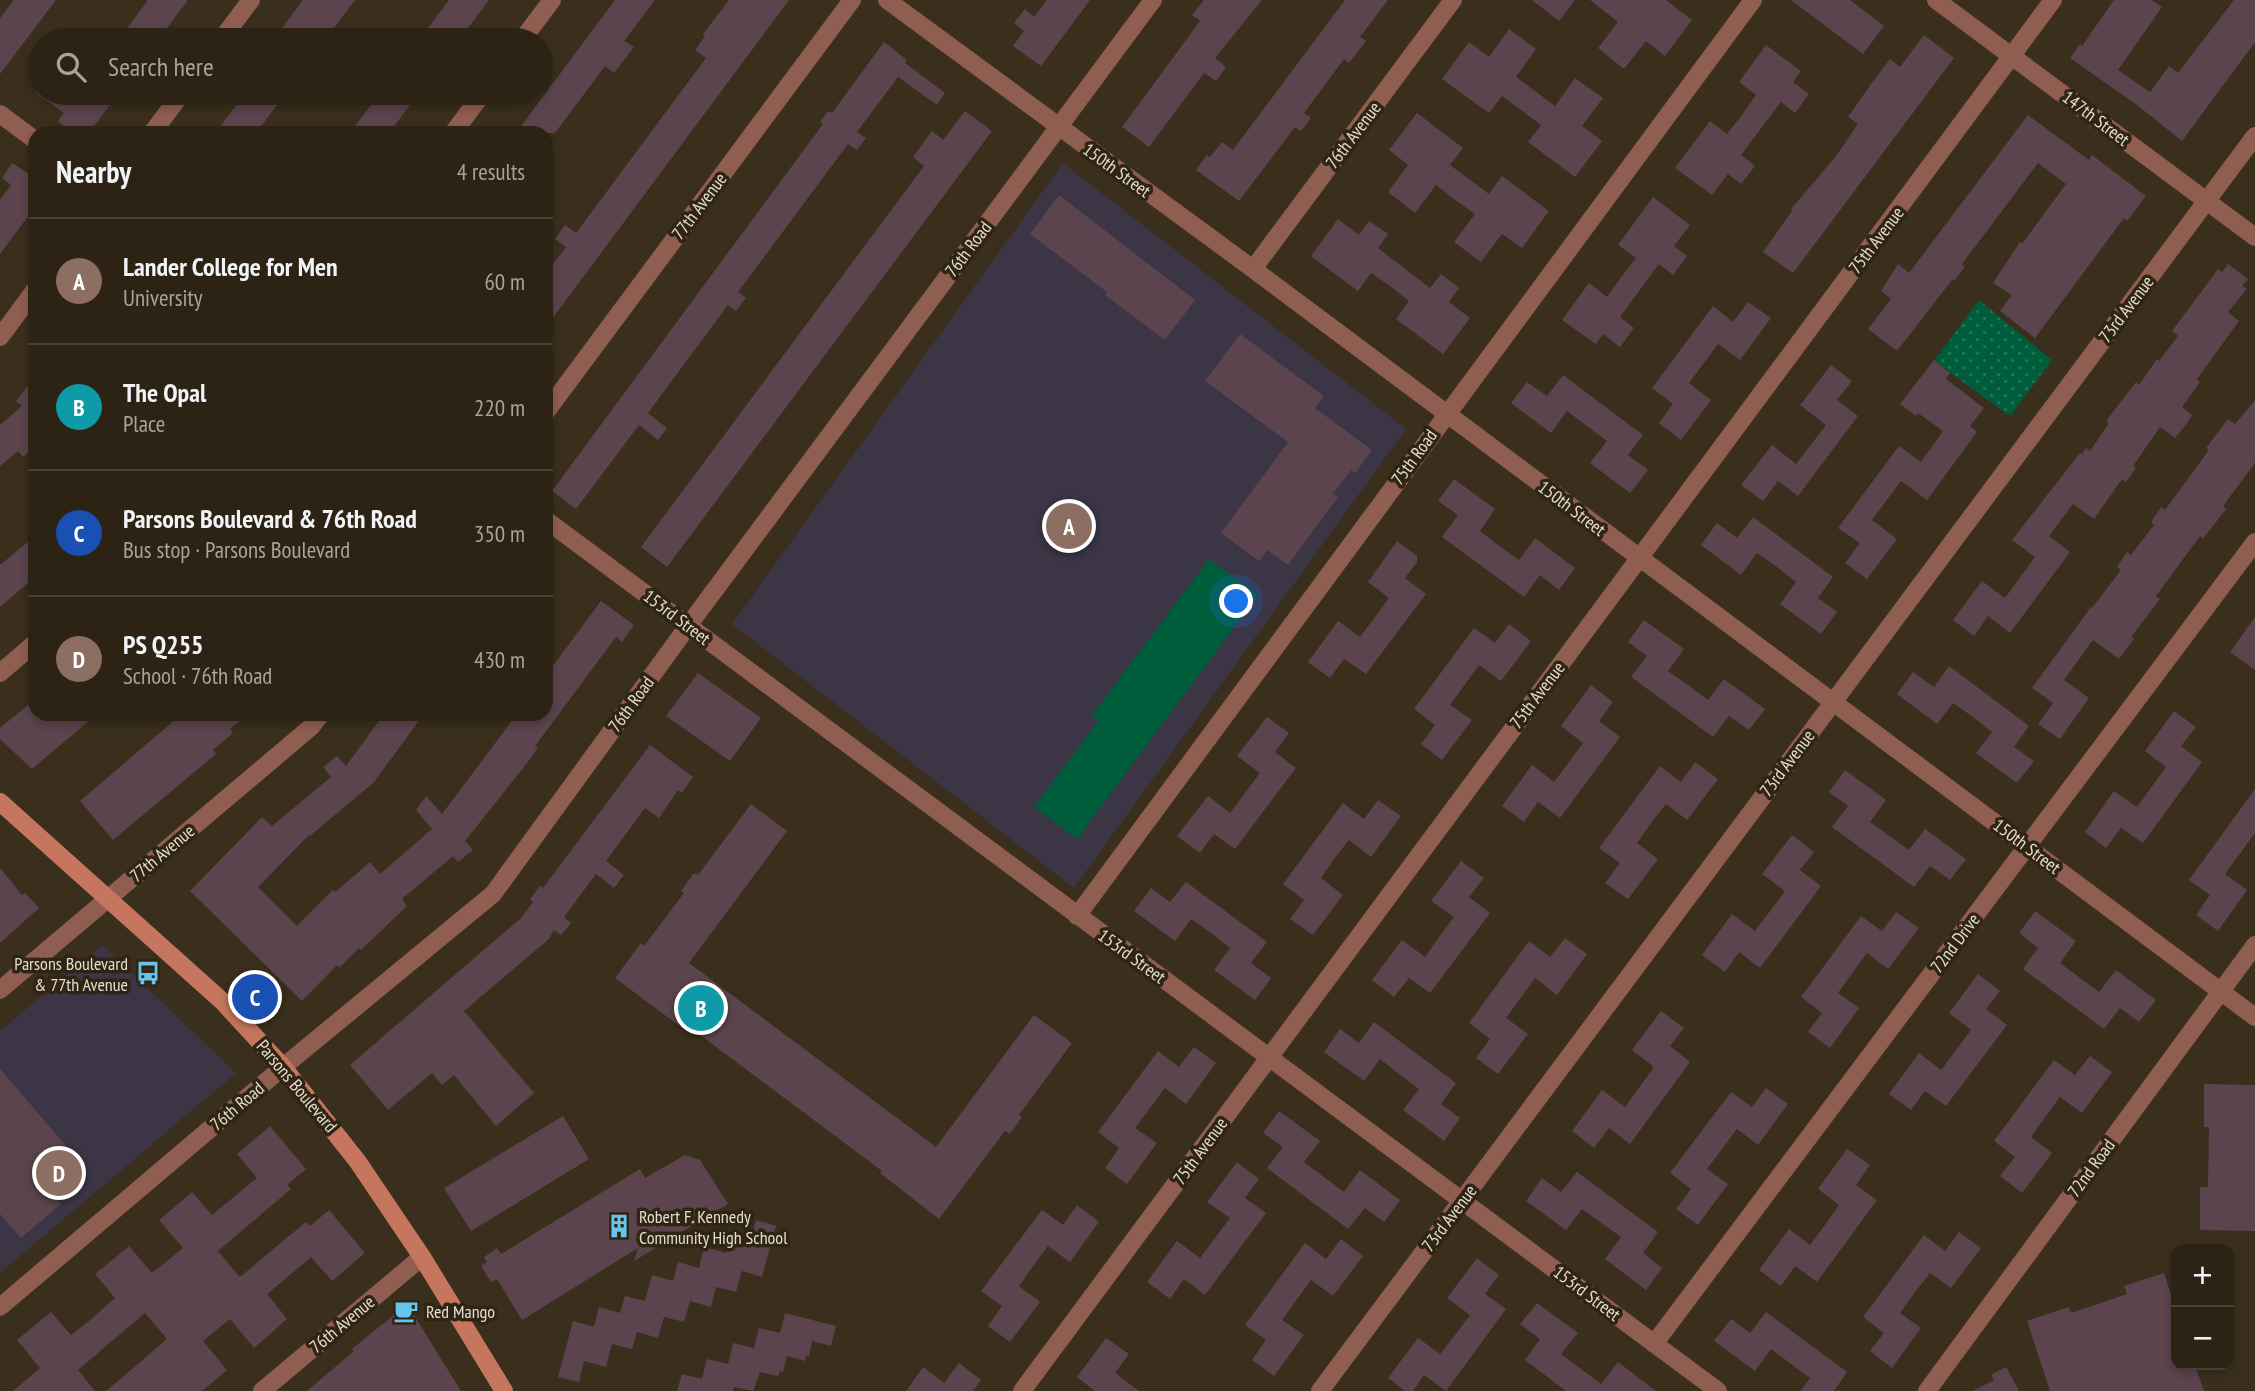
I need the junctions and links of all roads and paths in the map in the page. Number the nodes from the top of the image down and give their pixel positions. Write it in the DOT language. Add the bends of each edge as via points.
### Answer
graph roads {
  1 [pos="251,0"];
  2 [pos="552,0"];
  3 [pos="852,0"];
  4 [pos="887,0"];
  5 [pos="1153,0"];
  6 [pos="1453,0"];
  7 [pos="1754,0"];
  8 [pos="1936,0"];
  9 [pos="2053,0"];
  10 [pos="230,28"];
  11 [pos="531,28"];
  12 [pos="2012,56"];
  13 [pos="173,105"];
  14 [pos="473,105"];
  15 [pos="0,114"];
  16 [pos="157,126"];
  17 [pos="458,126"];
  18 [pos="1059,128"];
  19 [pos="28,135"];
  20 [pos="2255,136"];
  21 [pos="2207,201"];
  22 [pos="2255,237"];
  23 [pos="1253,270"];
  24 [pos="28,299"];
  25 [pos="0,337"];
  26 [pos="553,403"];
  27 [pos="1446,414"];
  28 [pos="553,525"];
  29 [pos="2255,542"];
  30 [pos="1639,559"];
  31 [pos="688,626"];
  32 [pos="28,649"];
  33 [pos="0,673"];
  34 [pos="1833,702"];
  35 [pos="316,721"];
  36 [pos="0,802"];
  37 [pos="2027,846"];
  38 [pos="109,898"];
  39 [pos="1077,916"];
  40 [pos="2255,945"];
  41 [pos="0,990"];
  42 [pos="2220,992"];
  43 [pos="2255,1017"];
  44 [pos="1269,1057"];
  45 [pos="283,1067"];
  46 [pos="1462,1200"];
  47 [pos="422,1257"];
  48 [pos="0,1307"];
  49 [pos="1654,1344"];
  50 [pos="262,1391"];
  51 [pos="504,1391"];
  52 [pos="1022,1391"];
  53 [pos="1321,1391"];
  54 [pos="1718,1391"];
  55 [pos="1927,1391"];
  1 -- 10 [label="street"];
  2 -- 11 [label="street"];
  3 -- 26 [label="street, 77th Avenue"];
  4 -- 18 [label="street, 150th Street"];
  5 -- 18 [label="street, 76th Road"];
  6 -- 23 [label="street, 76th Avenue"];
  7 -- 27 [label="street, 75th Road"];
  8 -- 12 [label="street, 147th Street"];
  9 -- 12 [label="street, 75th Avenue"];
  12 -- 21 [label="street, 147th Street"];
  12 -- 30 [label="street, 75th Avenue"];
  13 -- 16 [label="street"];
  14 -- 17 [label="street"];
  15 -- 19 [label="street"];
  18 -- 23 [label="street, 150th Street"];
  18 -- 31 [label="street, 76th Road"];
  20 -- 21 [label="street, 73rd Avenue"];
  21 -- 22 [label="street, 147th Street"];
  21 -- 34 [label="street, 73rd Avenue"];
  23 -- 27 [label="street, 150th Street"];
  24 -- 25 [label="street"];
  27 -- 30 [label="street, 150th Street"];
  27 -- 39 [label="street, 75th Road"];
  28 -- 31 [label="street, 153rd Street"];
  29 -- 37 [label="street, 72nd Drive"];
  30 -- 34 [label="street, 150th Street"];
  30 -- 44 [label="street, 75th Avenue"];
  31 -- 39 [label="street, 153rd Street"];
  31 -- 45 [label="street, 76th Road" via="493,894"];
  32 -- 33 [label="street"];
  34 -- 37 [label="street, 150th Street"];
  34 -- 46 [label="street, 73rd Avenue"];
  35 -- 38 [label="street, 77th Avenue"];
  36 -- 38 [label="main road, Parsons Boulevard"];
  37 -- 42 [label="street, 150th Street"];
  37 -- 49 [label="street, 72nd Drive"];
  38 -- 41 [label="street, 77th Avenue"];
  38 -- 45 [label="main road, Parsons Boulevard" via="222,1001"];
  39 -- 44 [label="street, 153rd Street"];
  40 -- 42 [label="street, 72nd Road"];
  42 -- 43 [label="street, 150th Street"];
  42 -- 55 [label="street, 72nd Road"];
  44 -- 46 [label="street, 153rd Street"];
  44 -- 52 [label="street, 75th Avenue"];
  45 -- 47 [label="main road, Parsons Boulevard" via="358,1162"];
  45 -- 48 [label="street, 76th Road"];
  46 -- 49 [label="street, 153rd Street"];
  46 -- 53 [label="street, 73rd Avenue"];
  47 -- 50 [label="street, 76th Avenue"];
  47 -- 51 [label="main road, Parsons Boulevard"];
  49 -- 54 [label="street, 153rd Street"];
}
